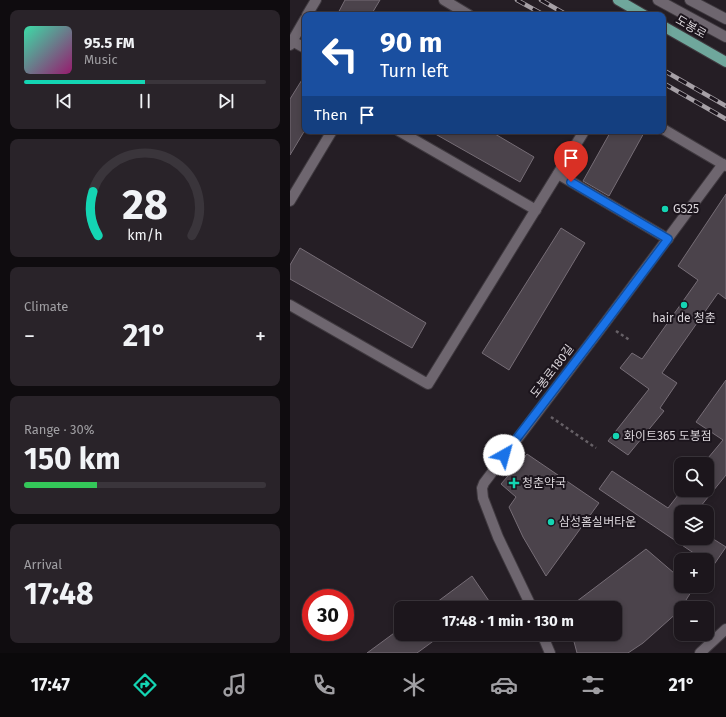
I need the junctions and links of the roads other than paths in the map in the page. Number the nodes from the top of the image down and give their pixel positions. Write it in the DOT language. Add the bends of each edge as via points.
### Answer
graph roads {
  1 [pos="316,0"];
  2 [pos="444,0"];
  3 [pos="618,0"];
  4 [pos="658,0"];
  5 [pos="690,0"];
  6 [pos="309,12"];
  7 [pos="464,12"];
  8 [pos="639,12"];
  9 [pos="726,19"];
  10 [pos="302,23"];
  11 [pos="666,28"];
  12 [pos="726,37"];
  13 [pos="291,43"];
  14 [pos="302,47"];
  15 [pos="726,62"];
  16 [pos="666,131"];
  17 [pos="330,134"];
  18 [pos="404,134"];
  19 [pos="582,134"];
  20 [pos="724,165"];
  21 [pos="558,174"];
  22 [pos="290,201"];
  23 [pos="536,210"];
  24 [pos="668,239"];
  25 [pos="290,305"];
  26 [pos="529,601"];
  27 [pos="726,629"];
  28 [pos="545,641"];
  29 [pos="550,653"];
  30 [pos="700,653"];
  1 -- 6 [label="street"];
  2 -- 7 [label="street"];
  3 -- 8 [label="main road"];
  4 -- 12 [label="street"];
  5 -- 9 [label="street"];
  10 -- 13 [label="street"];
  11 -- 15 [label="main road, 도봉로"];
  13 -- 14 [label="street"];
  16 -- 20 [label="street, 도봉로180길"];
  17 -- 22 [label="street"];
  18 -- 23 [label="street"];
  19 -- 21 [label="street"];
  20 -- 24 [label="street, 도봉로180길"];
  21 -- 23 [label="street"];
  21 -- 24 [label="street"];
  23 -- 25 [label="street" via="428,384"];
  24 -- 26 [label="street, 도봉로180길" via="487,477 482,488 483,498 498,537"];
  27 -- 30 [label="street"];
  28 -- 29 [label="street"];
}
